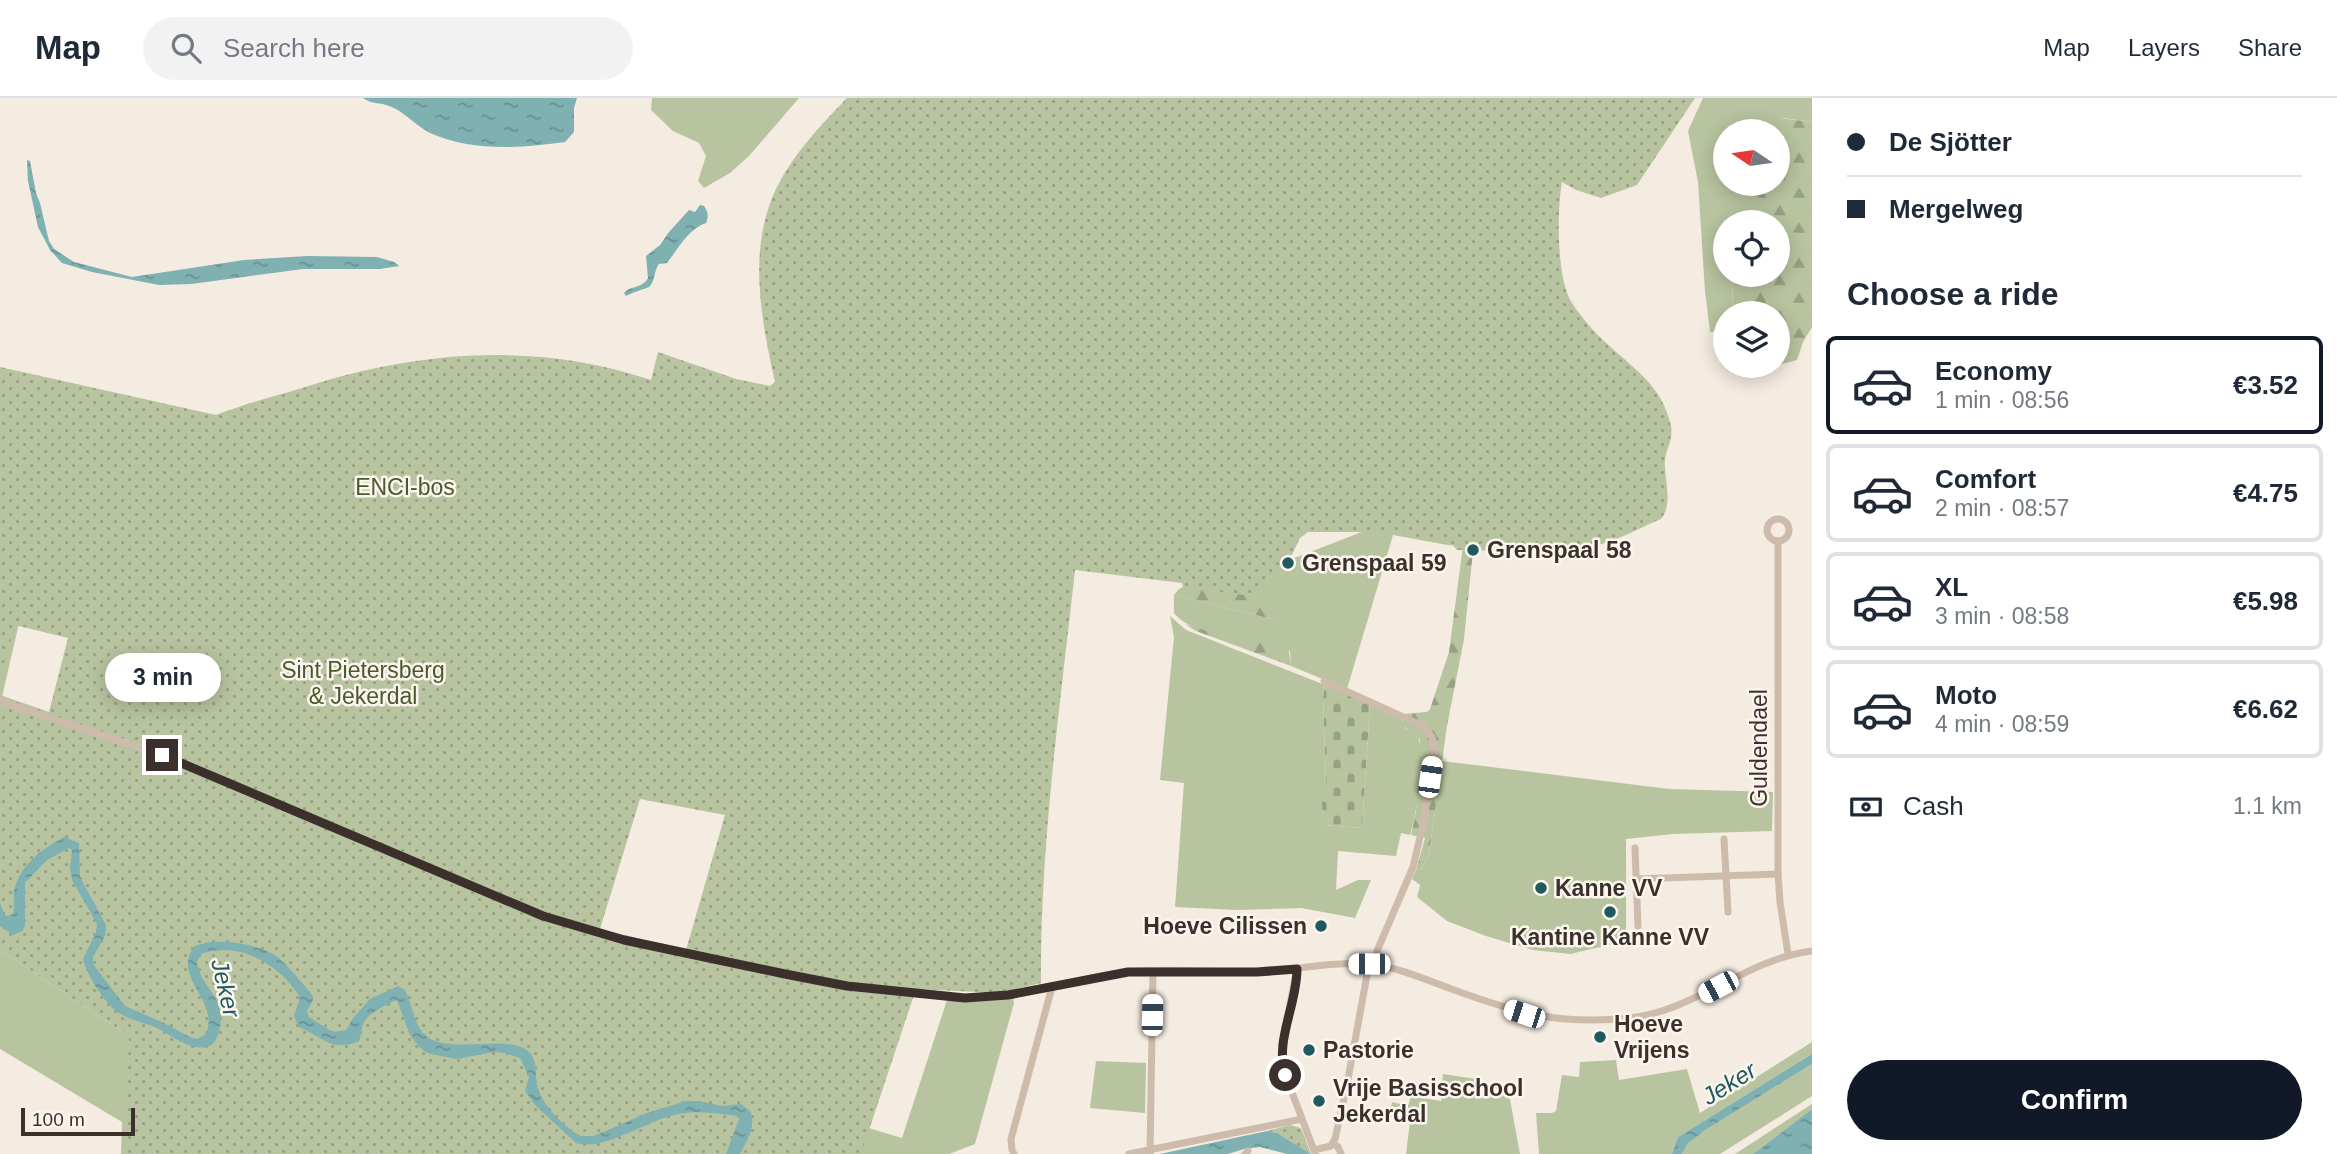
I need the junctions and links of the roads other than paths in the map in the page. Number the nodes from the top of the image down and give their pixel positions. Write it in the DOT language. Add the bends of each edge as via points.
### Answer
graph roads {
  1 [pos="1778,541"];
  2 [pos="1324,681"];
  3 [pos="0,701"];
  4 [pos="1724,839"];
  5 [pos="1635,848"];
  6 [pos="1778,874"];
  7 [pos="1726,876"];
  8 [pos="1636,879"];
  9 [pos="1728,912"];
  10 [pos="1639,926"];
  11 [pos="1812,951"];
  12 [pos="1788,954"];
  13 [pos="1372,965"];
  14 [pos="1297,969"];
  15 [pos="1153,971"];
  16 [pos="1052,987"];
  17 [pos="1302,1119"];
  18 [pos="1333,1143"];
  19 [pos="1150,1152"];
  20 [pos="1315,1152"];
  21 [pos="1014,1154"];
  22 [pos="1129,1154"];
  23 [pos="1341,1154"];
  1 -- 6 [label="street, Guldendael"];
  2 -- 13 [label="street" via="1423,726 1434,748 1413,867"];
  3 -- 16 [label="street" via="162,755 582,929 847,986 979,998"];
  4 -- 7 [label="street"];
  5 -- 8 [label="street"];
  6 -- 7 [label="street"];
  6 -- 12 [label="street, Guldendael"];
  7 -- 8 [label="street"];
  7 -- 9 [label="street"];
  8 -- 10 [label="street"];
  11 -- 12 [label="street"];
  12 -- 13 [label="street" via="1677,1006 1633,1017 1574,1020 1524,1014"];
  13 -- 14 [label="street"];
  13 -- 18 [label="street"];
  14 -- 15 [label="street"];
  14 -- 17 [label="street" via="1281,1055"];
  15 -- 16 [label="street"];
  15 -- 19 [label="street"];
  16 -- 21 [label="street" via="1011,1139"];
  17 -- 19 [label="street"];
  17 -- 20 [label="street"];
  18 -- 20 [label="street"];
  18 -- 23 [label="street"];
  19 -- 22 [label="street"];
}
